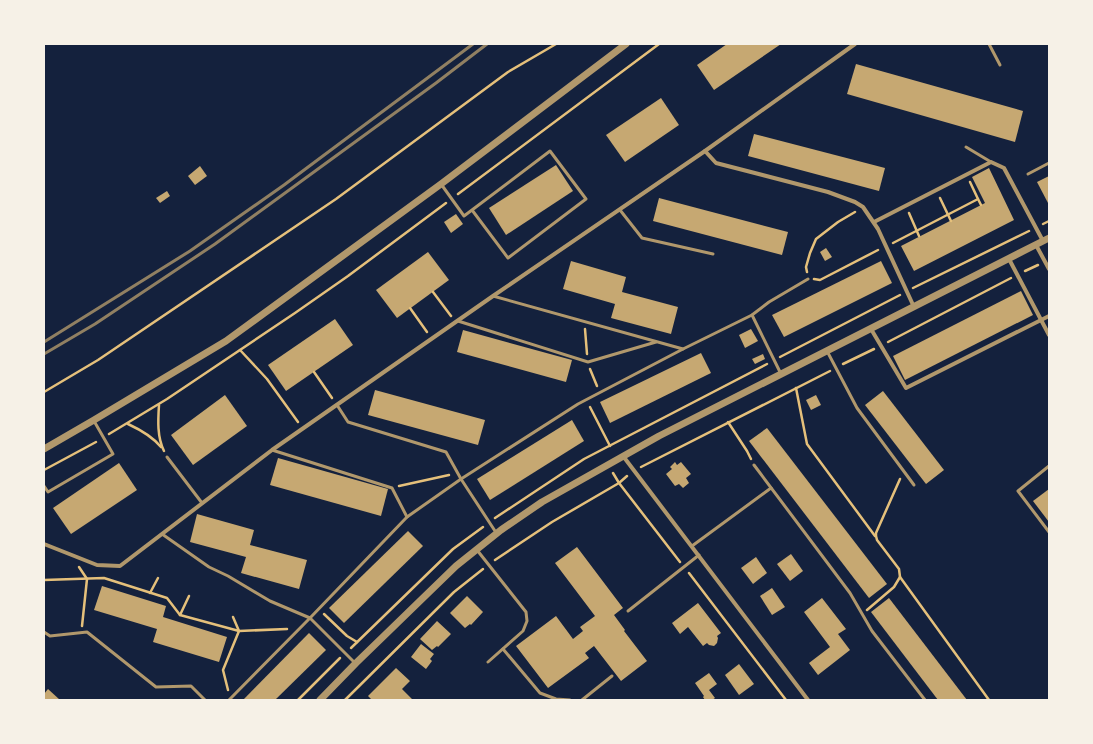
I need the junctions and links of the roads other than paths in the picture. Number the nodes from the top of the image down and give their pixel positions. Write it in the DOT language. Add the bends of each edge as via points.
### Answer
graph roads {
  1 [pos="626,44"];
  2 [pos="855,44"];
  3 [pos="989,44"];
  4 [pos="1000,65"];
  5 [pos="966,146"];
  6 [pos="705,151"];
  7 [pos="991,162"];
  8 [pos="1049,162"];
  9 [pos="1028,174"];
  10 [pos="441,184"];
  11 [pos="472,210"];
  12 [pos="620,210"];
  13 [pos="874,222"];
  14 [pos="1046,240"];
  15 [pos="1036,245"];
  16 [pos="713,254"];
  17 [pos="1009,259"];
  18 [pos="1049,270"];
  19 [pos="808,279"];
  20 [pos="494,296"];
  21 [pos="914,307"];
  22 [pos="752,315"];
  23 [pos="1049,316"];
  24 [pos="1041,320"];
  25 [pos="457,322"];
  26 [pos="871,328"];
  27 [pos="1049,335"];
  28 [pos="656,342"];
  29 [pos="683,349"];
  30 [pos="827,351"];
  31 [pos="781,374"];
  32 [pos="337,405"];
  33 [pos="94,420"];
  34 [pos="44,449"];
  35 [pos="272,450"];
  36 [pos="623,456"];
  37 [pos="167,457"];
  38 [pos="754,465"];
  39 [pos="1049,466"];
  40 [pos="460,478"];
  41 [pos="914,485"];
  42 [pos="44,486"];
  43 [pos="771,488"];
  44 [pos="202,503"];
  45 [pos="407,517"];
  46 [pos="1049,532"];
  47 [pos="162,534"];
  48 [pos="497,534"];
  49 [pos="44,544"];
  50 [pos="692,546"];
  51 [pos="477,550"];
  52 [pos="698,556"];
  53 [pos="628,611"];
  54 [pos="310,618"];
  55 [pos="44,632"];
  56 [pos="503,649"];
  57 [pos="488,662"];
  58 [pos="356,663"];
  59 [pos="612,676"];
  60 [pos="230,699"];
  61 [pos="205,700"];
  62 [pos="320,700"];
  63 [pos="570,700"];
  64 [pos="582,700"];
  65 [pos="808,700"];
  66 [pos="925,700"];
  1 -- 10 [label="street"];
  2 -- 6 [label="street"];
  3 -- 4 [label="lane"];
  5 -- 7 [label="lane"];
  6 -- 12 [label="street"];
  6 -- 13 [label="street" via="716,163 828,192 855,202 863,207"];
  7 -- 13 [label="street"];
  7 -- 14 [label="street" via="1004,168"];
  8 -- 9 [label="lane"];
  10 -- 11 [label="lane" via="464,216"];
  10 -- 33 [label="street" via="226,341"];
  11 -- 11 [label="lane" via="550,151 586,199 508,258"];
  12 -- 16 [label="lane" via="642,238"];
  12 -- 20 [label="street"];
  13 -- 21 [label="street"];
  14 -- 15 [label="street"];
  15 -- 17 [label="street"];
  15 -- 18 [label="street"];
  17 -- 21 [label="street"];
  17 -- 24 [label="street"];
  19 -- 22 [label="lane"];
  20 -- 25 [label="street"];
  20 -- 28 [label="lane"];
  21 -- 26 [label="street"];
  22 -- 29 [label="lane"];
  22 -- 31 [label="lane"];
  23 -- 24 [label="street"];
  24 -- 26 [label="street" via="906,388"];
  24 -- 27 [label="street"];
  25 -- 28 [label="lane" via="588,362"];
  25 -- 32 [label="street"];
  26 -- 30 [label="street"];
  28 -- 29 [label="lane"];
  29 -- 40 [label="lane" via="586,399"];
  30 -- 31 [label="street"];
  30 -- 41 [label="lane" via="857,408"];
  31 -- 36 [label="street"];
  32 -- 35 [label="street"];
  32 -- 40 [label="lane" via="348,422 446,452"];
  33 -- 34 [label="street"];
  33 -- 42 [label="lane" via="113,454 48,492"];
  35 -- 44 [label="street"];
  35 -- 45 [label="lane" via="392,488"];
  36 -- 48 [label="street" via="542,502"];
  36 -- 50 [label="street"];
  37 -- 44 [label="lane"];
  38 -- 43 [label="lane"];
  39 -- 46 [label="lane" via="1018,491"];
  40 -- 45 [label="lane"];
  40 -- 48 [label="lane"];
  43 -- 50 [label="lane"];
  43 -- 66 [label="lane" via="850,593 872,631"];
  44 -- 47 [label="street"];
  45 -- 54 [label="lane"];
  47 -- 49 [label="street" via="120,566 97,565"];
  47 -- 54 [label="lane" via="209,567 270,601"];
  48 -- 51 [label="street"];
  50 -- 52 [label="street"];
  51 -- 56 [label="lane" via="526,612 527,620 523,631"];
  51 -- 58 [label="street" via="456,566"];
  52 -- 53 [label="lane"];
  52 -- 65 [label="street"];
  54 -- 58 [label="lane"];
  54 -- 60 [label="lane"];
  55 -- 61 [label="lane" via="50,636 87,632 156,687 192,686"];
  56 -- 57 [label="lane"];
  56 -- 63 [label="lane" via="540,693 556,699"];
  58 -- 62 [label="street"];
  59 -- 64 [label="lane"];
}
